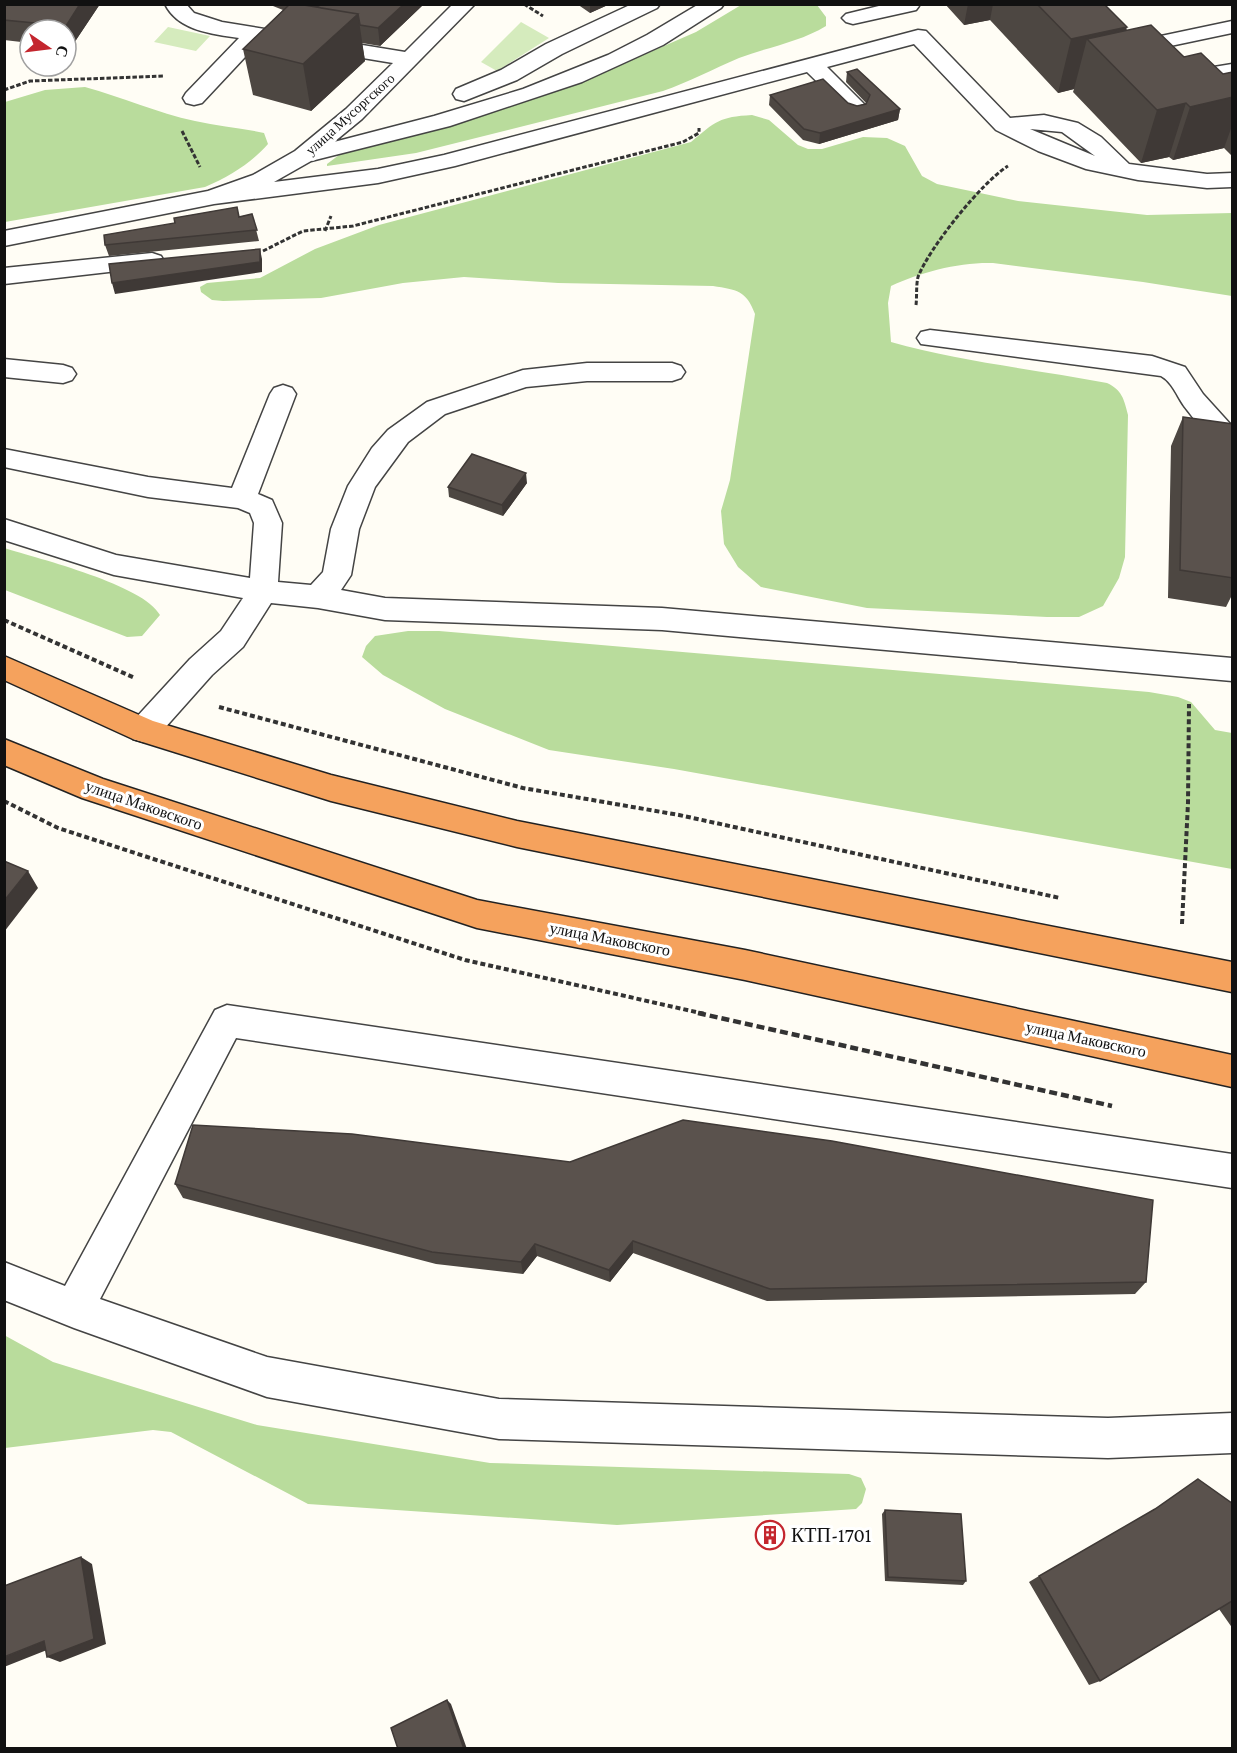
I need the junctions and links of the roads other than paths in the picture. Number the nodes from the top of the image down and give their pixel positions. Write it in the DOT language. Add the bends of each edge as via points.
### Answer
graph roads {
  1 [pos="175,4"];
  2 [pos="650,4"];
  3 [pos="714,4"];
  4 [pos="908,5"];
  5 [pos="467,10"];
  6 [pos="853,18"];
  7 [pos="1233,27"];
  8 [pos="255,34"];
  9 [pos="918,36"];
  10 [pos="410,59"];
  11 [pos="812,65"];
  12 [pos="1233,71"];
  13 [pos="194,98"];
  14 [pos="856,107"];
  15 [pos="1004,125"];
  16 [pos="397,134"];
  17 [pos="303,156"];
  18 [pos="1122,169"];
  19 [pos="1233,180"];
  20 [pos="214,197"];
  21 [pos="4,239"];
  22 [pos="169,260"];
  23 [pos="4,276"];
  24 [pos="930,338"];
  25 [pos="4,368"];
  26 [pos="672,372"];
  27 [pos="63,374"];
  28 [pos="283,394"];
  29 [pos="1233,443"];
  30 [pos="4,458"];
  31 [pos="242,499"];
  32 [pos="4,529"];
  33 [pos="263,591"];
  34 [pos="318,597"];
  35 [pos="4,667"];
  36 [pos="1233,670"];
  37 [pos="144,730"];
  38 [pos="4,751"];
  39 [pos="1233,977"];
  40 [pos="1233,1071"];
  41 [pos="1233,1171"];
  42 [pos="4,1281"];
  43 [pos="74,1309"];
  44 [pos="1233,1432"];
  1 -- 8 [label="street" via="182,17 193,22"];
  2 -- 16 [label="street" via="561,45 509,75 426,109 412,117"];
  3 -- 16 [label="street" via="655,40 576,75"];
  4 -- 6 [label="street"];
  4 -- 9 [label="street"];
  5 -- 10 [label="street, улица Мусоргского"];
  7 -- 12 [label="street" via="1115,43 1150,69 1188,80"];
  8 -- 10 [label="street"];
  8 -- 13 [label="street"];
  9 -- 11 [label="street"];
  9 -- 15 [label="street"];
  10 -- 17 [label="street, улица Мусоргского" via="354,114"];
  11 -- 14 [label="street"];
  11 -- 20 [label="street" via="447,161 378,176"];
  15 -- 18 [label="street" via="1094,164"];
  15 -- 18 [label="street" via="1034,121 1068,125 1090,138"];
  16 -- 17 [label="street"];
  17 -- 20 [label="street, улица Мусоргского" via="261,180"];
  18 -- 19 [label="street" via="1207,181"];
  20 -- 21 [label="street, улица Мусоргского"];
  22 -- 23 [label="street"];
  24 -- 29 [label="street" via="1170,369"];
  25 -- 27 [label="street"];
  26 -- 34 [label="street" via="587,372 523,379 436,408 398,436 362,486 345,529 337,574"];
  28 -- 31 [label="street"];
  30 -- 31 [label="street" via="148,487"];
  31 -- 33 [label="street" via="262,507 268,523"];
  32 -- 33 [label="street" via="114,565"];
  33 -- 34 [label="street"];
  33 -- 37 [label="street" via="232,639"];
  34 -- 36 [label="street" via="384,609 662,620"];
  35 -- 37 [label="highway"];
  37 -- 39 [label="highway" via="331,788 517,834"];
  38 -- 40 [label="highway, улица Маковского" via="93,789 477,914 745,965"];
  41 -- 43 [label="street" via="227,1021"];
  42 -- 43 [label="street"];
  43 -- 44 [label="street" via="267,1377 499,1419 1108,1438"];
}
